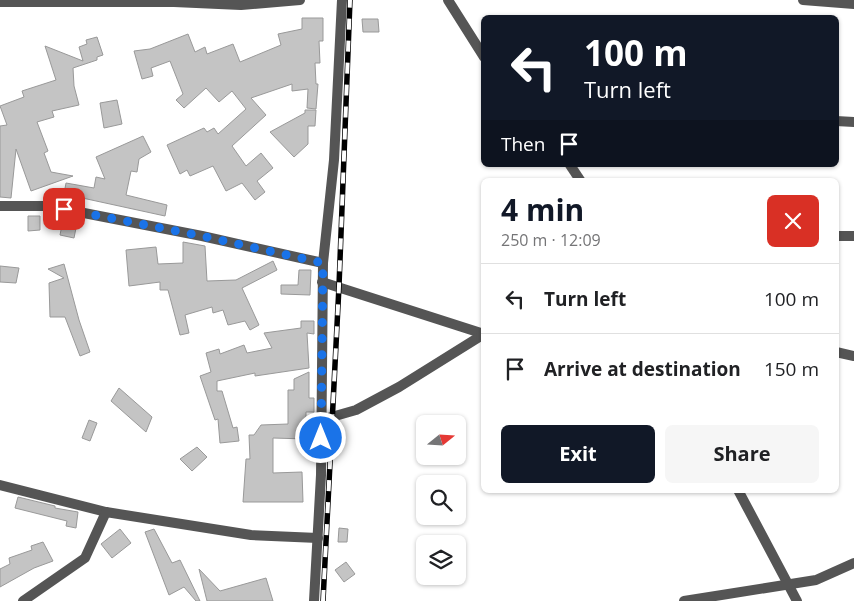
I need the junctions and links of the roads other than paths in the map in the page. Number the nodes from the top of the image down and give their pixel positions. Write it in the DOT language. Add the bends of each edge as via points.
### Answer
graph roads {
  1 [pos="300,0"];
  2 [pos="342,0"];
  3 [pos="448,0"];
  4 [pos="803,0"];
  5 [pos="0,2"];
  6 [pos="854,4"];
  7 [pos="481,52"];
  8 [pos="839,121"];
  9 [pos="854,122"];
  10 [pos="571,167"];
  11 [pos="579,178"];
  12 [pos="0,206"];
  13 [pos="839,236"];
  14 [pos="854,236"];
  15 [pos="323,263"];
  16 [pos="322,282"];
  17 [pos="481,333"];
  18 [pos="481,336"];
  19 [pos="839,353"];
  20 [pos="854,356"];
  21 [pos="321,420"];
  22 [pos="0,485"];
  23 [pos="740,493"];
  24 [pos="106,512"];
  25 [pos="318,538"];
  26 [pos="854,563"];
  27 [pos="788,585"];
  28 [pos="745,592"];
  29 [pos="23,601"];
  30 [pos="314,601"];
  31 [pos="684,601"];
  32 [pos="737,601"];
  33 [pos="797,601"];
  1 -- 5 [label="street" via="241,5"];
  2 -- 15 [label="street" via="334,160"];
  3 -- 7 [label="street"];
  4 -- 6 [label="street"];
  8 -- 9 [label="street"];
  10 -- 11 [label="street"];
  12 -- 15 [label="street" via="48,206"];
  13 -- 14 [label="street"];
  15 -- 16 [label="street"];
  16 -- 17 [label="street"];
  16 -- 21 [label="street"];
  18 -- 21 [label="street" via="356,410"];
  19 -- 20 [label="street"];
  21 -- 25 [label="street"];
  22 -- 24 [label="street"];
  23 -- 27 [label="street"];
  24 -- 25 [label="street" via="251,535"];
  24 -- 29 [label="street" via="84,558"];
  25 -- 30 [label="street"];
  26 -- 27 [label="street" via="816,580"];
  27 -- 28 [label="street"];
  27 -- 33 [label="street"];
  28 -- 31 [label="street"];
  28 -- 32 [label="street"];
}
